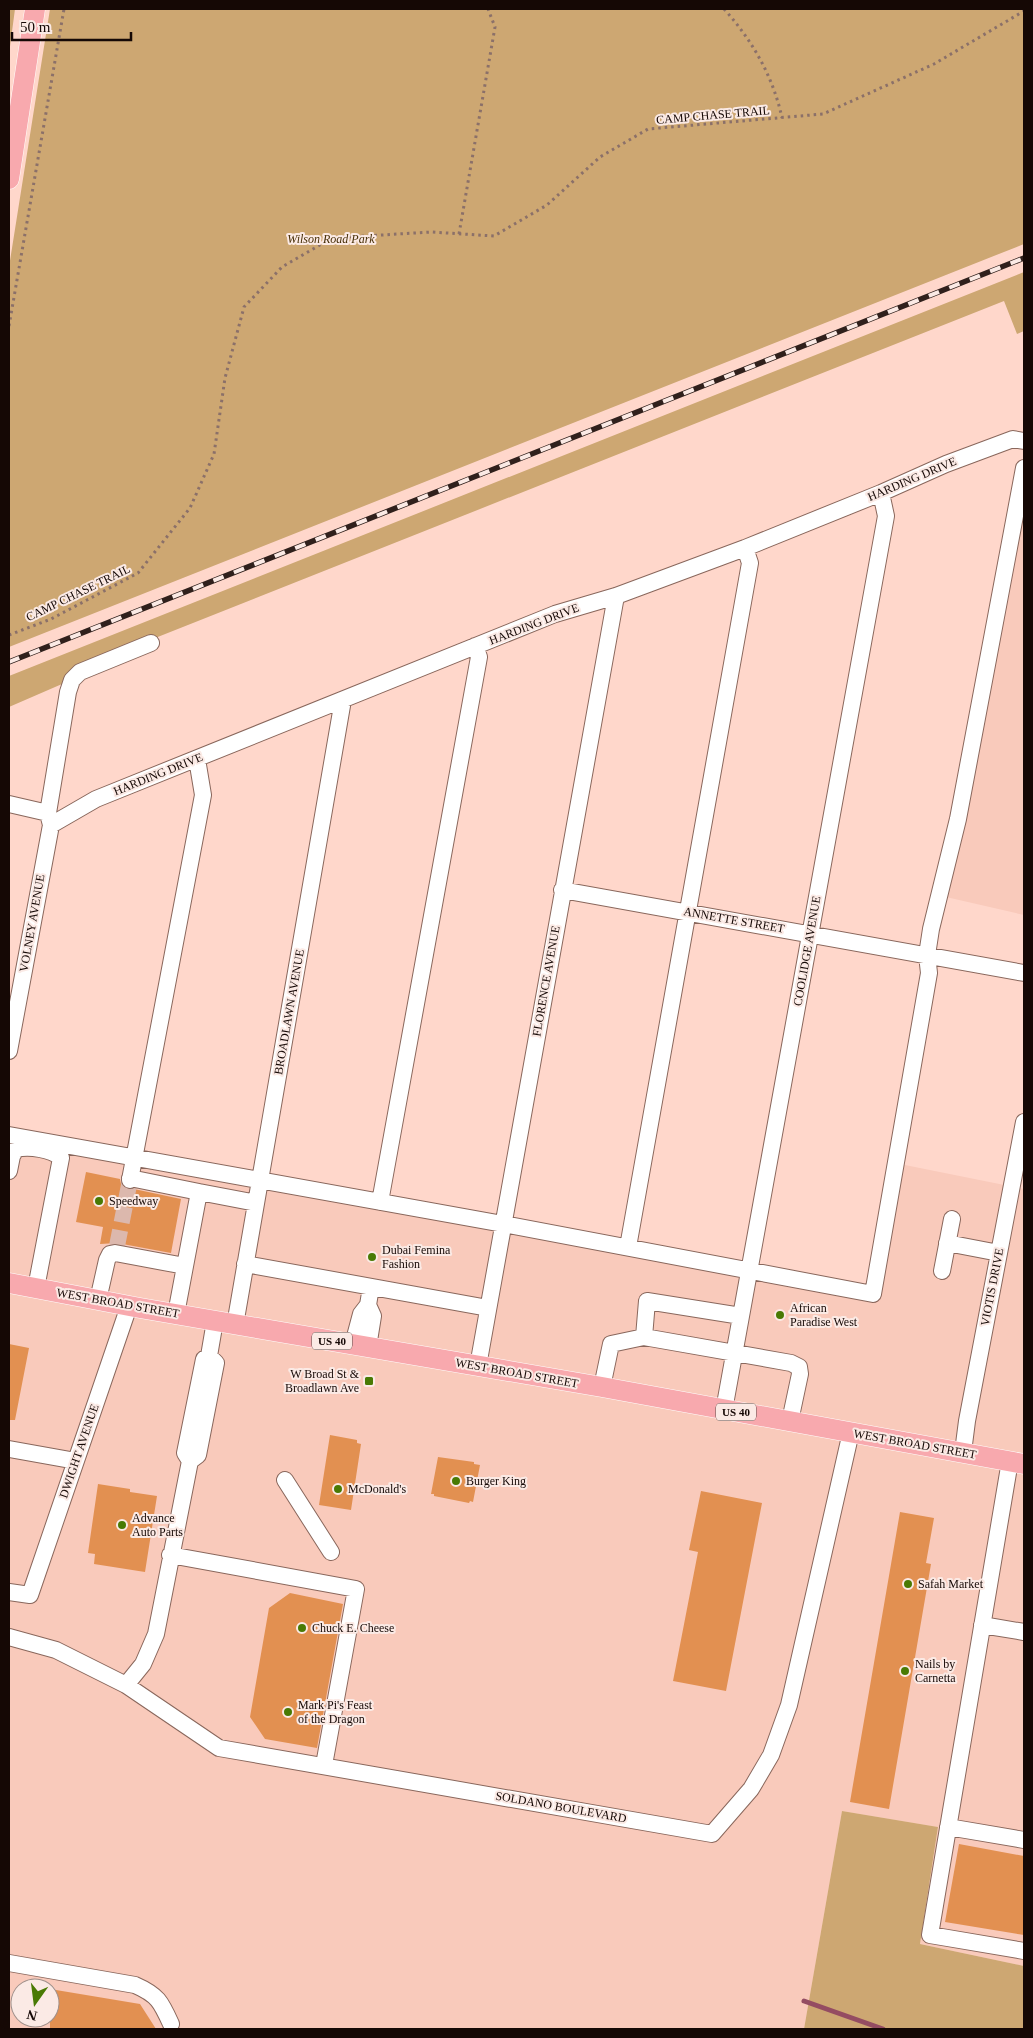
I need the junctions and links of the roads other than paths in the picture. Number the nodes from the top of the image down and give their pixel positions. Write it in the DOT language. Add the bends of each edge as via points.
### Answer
graph roads {
  1 [pos="35,9"];
  2 [pos="9,179"];
  3 [pos="1024,441"];
  4 [pos="1024,468"];
  5 [pos="882,493"];
  6 [pos="745,548"];
  7 [pos="616,596"];
  8 [pos="151,643"];
  9 [pos="475,646"];
  10 [pos="344,700"];
  11 [pos="197,759"];
  12 [pos="9,804"];
  13 [pos="49,819"];
  14 [pos="562,890"];
  15 [pos="687,912"];
  16 [pos="810,934"];
  17 [pos="927,955"];
  18 [pos="1024,973"];
  19 [pos="9,1051"];
  20 [pos="1024,1122"];
  21 [pos="9,1135"];
  22 [pos="134,1158"];
  23 [pos="9,1172"];
  24 [pos="260,1181"];
  25 [pos="200,1192"];
  26 [pos="380,1202"];
  27 [pos="256,1203"];
  28 [pos="952,1219"];
  29 [pos="503,1224"];
  30 [pos="948,1244"];
  31 [pos="628,1247"];
  32 [pos="999,1253"];
  33 [pos="245,1264"];
  34 [pos="185,1266"];
  35 [pos="749,1270"];
  36 [pos="942,1271"];
  37 [pos="9,1283"];
  38 [pos="371,1287"];
  39 [pos="36,1288"];
  40 [pos="98,1300"];
  41 [pos="128,1306"];
  42 [pos="488,1308"];
  43 [pos="176,1314"];
  44 [pos="741,1316"];
  45 [pos="215,1321"];
  46 [pos="235,1325"];
  47 [pos="644,1337"];
  48 [pos="361,1345"];
  49 [pos="734,1353"];
  50 [pos="478,1366"];
  51 [pos="602,1387"];
  52 [pos="724,1410"];
  53 [pos="790,1421"];
  54 [pos="851,1432"];
  55 [pos="9,1449"];
  56 [pos="962,1452"];
  57 [pos="76,1461"];
  58 [pos="1017,1463"];
  59 [pos="285,1480"];
  60 [pos="331,1552"];
  61 [pos="170,1556"];
  62 [pos="9,1592"];
  63 [pos="982,1625"];
  64 [pos="1024,1632"];
  65 [pos="9,1637"];
  66 [pos="126,1685"];
  67 [pos="324,1765"];
  68 [pos="948,1827"];
  69 [pos="1024,1840"];
  70 [pos="1024,1951"];
  71 [pos="9,1963"];
  72 [pos="171,2024"];
  1 -- 2 [label="main road"];
  3 -- 5 [label="street, HARDING DRIVE" via="1013,439 1004,442"];
  4 -- 17 [label="street" via="958,819"];
  5 -- 6 [label="street, HARDING DRIVE"];
  5 -- 16 [label="street, COOLIDGE AVENUE" via="886,516"];
  6 -- 7 [label="street, HARDING DRIVE"];
  6 -- 15 [label="street" via="750,563"];
  7 -- 9 [label="street, HARDING DRIVE" via="555,614"];
  7 -- 14 [label="street, FLORENCE AVENUE"];
  8 -- 13 [label="street, VOLNEY AVENUE" via="80,672 72,680"];
  9 -- 10 [label="street, HARDING DRIVE"];
  9 -- 26 [label="street" via="479,657"];
  10 -- 11 [label="street, HARDING DRIVE"];
  10 -- 24 [label="street, BROADLAWN AVENUE"];
  11 -- 13 [label="street, HARDING DRIVE"];
  11 -- 22 [label="street" via="204,794"];
  12 -- 13 [label="street"];
  13 -- 19 [label="street, VOLNEY AVENUE"];
  14 -- 15 [label="street, ANNETTE STREET"];
  14 -- 29 [label="street, FLORENCE AVENUE"];
  15 -- 16 [label="street, ANNETTE STREET"];
  15 -- 31 [label="street"];
  16 -- 17 [label="street, ANNETTE STREET"];
  16 -- 35 [label="street, COOLIDGE AVENUE"];
  17 -- 18 [label="street, ANNETTE STREET"];
  17 -- 35 [label="street" via="929,974 873,1294"];
  20 -- 32 [label="street, VIOTIS DRIVE"];
  21 -- 22 [label="street"];
  22 -- 24 [label="street"];
  22 -- 25 [label="street" via="130,1179"];
  23 -- 39 [label="street" via="16,1149 25,1147 61,1158"];
  24 -- 26 [label="street"];
  24 -- 27 [label="street, BROADLAWN AVENUE"];
  25 -- 27 [label="street"];
  25 -- 34 [label="street"];
  26 -- 29 [label="street"];
  27 -- 33 [label="street, BROADLAWN AVENUE"];
  28 -- 30 [label="street"];
  29 -- 31 [label="street"];
  29 -- 42 [label="street, FLORENCE AVENUE"];
  30 -- 32 [label="street"];
  30 -- 36 [label="street"];
  31 -- 35 [label="street"];
  32 -- 56 [label="street, VIOTIS DRIVE"];
  33 -- 38 [label="street"];
  33 -- 46 [label="street, BROADLAWN AVENUE"];
  34 -- 40 [label="street" via="116,1250 107,1260"];
  34 -- 43 [label="street"];
  35 -- 44 [label="street, COOLIDGE AVENUE"];
  37 -- 39 [label="main road, WEST BROAD STREET / US 40"];
  38 -- 42 [label="street"];
  38 -- 48 [label="street" via="368,1305 373,1316"];
  39 -- 40 [label="main road, WEST BROAD STREET / US 40"];
  40 -- 41 [label="main road, WEST BROAD STREET / US 40"];
  41 -- 43 [label="main road, WEST BROAD STREET / US 40"];
  41 -- 57 [label="street, DWIGHT AVENUE"];
  42 -- 50 [label="street, FLORENCE AVENUE"];
  43 -- 45 [label="main road, WEST BROAD STREET / US 40"];
  44 -- 47 [label="street" via="647,1301"];
  44 -- 49 [label="street, COOLIDGE AVENUE"];
  45 -- 46 [label="main road, WEST BROAD STREET / US 40"];
  45 -- 61 [label="street" via="209,1356 216,1363 198,1455 190,1461"];
  46 -- 48 [label="main road, WEST BROAD STREET / US 40"];
  47 -- 49 [label="street"];
  47 -- 51 [label="street" via="611,1344"];
  48 -- 50 [label="main road, WEST BROAD STREET / US 40"];
  49 -- 52 [label="street, COOLIDGE AVENUE"];
  49 -- 53 [label="street" via="799,1366"];
  50 -- 51 [label="main road, WEST BROAD STREET / US 40"];
  51 -- 52 [label="main road, WEST BROAD STREET / US 40"];
  52 -- 53 [label="main road, WEST BROAD STREET / US 40"];
  53 -- 54 [label="main road, WEST BROAD STREET / US 40"];
  54 -- 56 [label="main road, WEST BROAD STREET / US 40"];
  54 -- 67 [label="street, SOLDANO BOULEVARD" via="789,1705 771,1755 751,1789 712,1834"];
  55 -- 57 [label="street"];
  56 -- 58 [label="main road, WEST BROAD STREET / US 40"];
  57 -- 62 [label="street, DWIGHT AVENUE" via="30,1595"];
  58 -- 63 [label="street"];
  59 -- 60 [label="street"];
  61 -- 66 [label="street" via="156,1634 143,1664"];
  61 -- 67 [label="street" via="356,1589"];
  63 -- 64 [label="street"];
  63 -- 68 [label="street"];
  65 -- 66 [label="street, SOLDANO BOULEVARD" via="56,1650"];
  66 -- 67 [label="street, SOLDANO BOULEVARD" via="219,1748"];
  68 -- 69 [label="street"];
  68 -- 70 [label="street" via="930,1935"];
  71 -- 72 [label="street" via="135,1985 150,1992 162,2004"];
}
